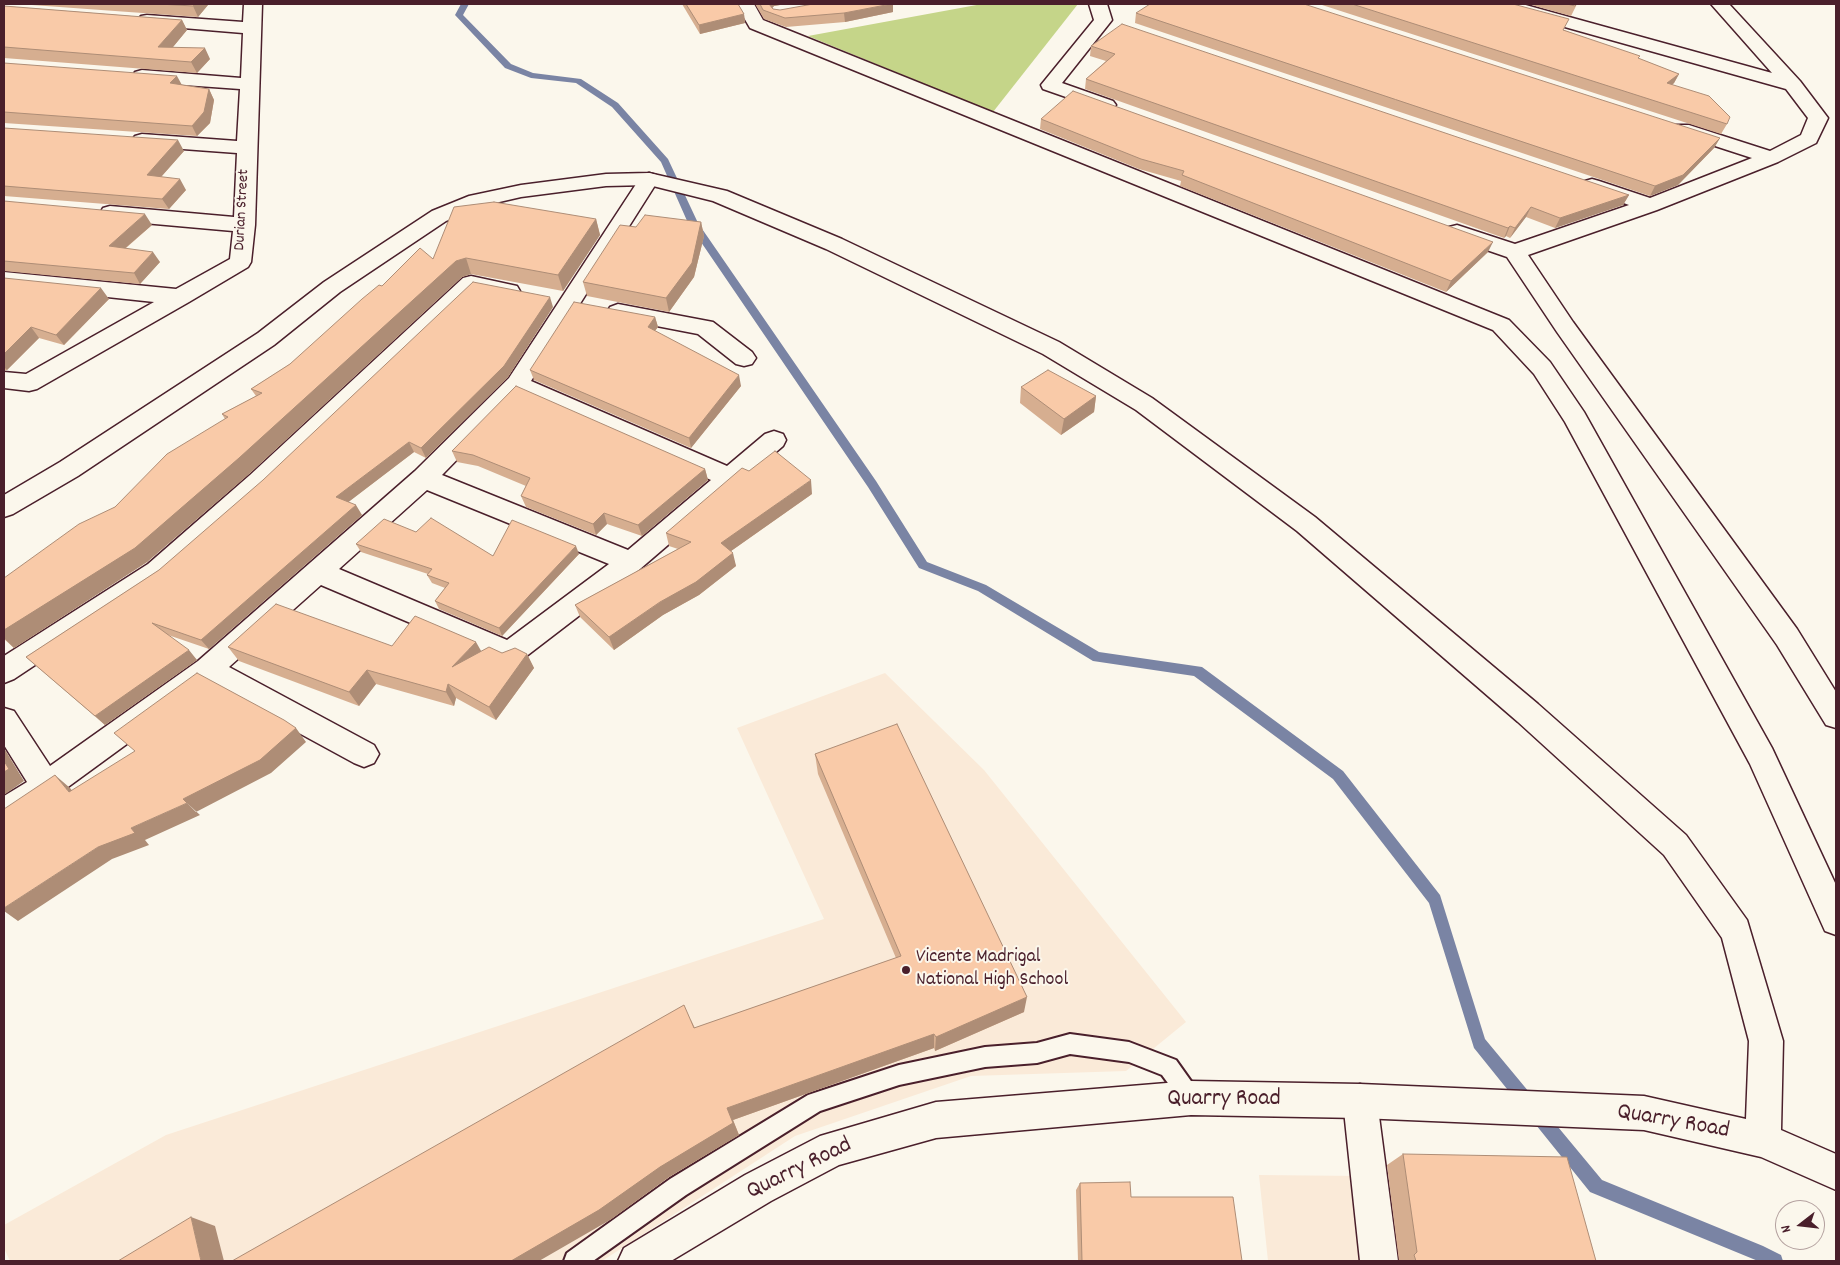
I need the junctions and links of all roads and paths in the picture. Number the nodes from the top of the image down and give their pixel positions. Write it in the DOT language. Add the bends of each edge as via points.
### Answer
graph roads {
  1 [pos="253,4"];
  2 [pos="1503,4"];
  3 [pos="1720,4"];
  4 [pos="748,10"];
  5 [pos="1100,12"];
  6 [pos="133,19"];
  7 [pos="1122,26"];
  8 [pos="253,28"];
  9 [pos="122,74"];
  10 [pos="250,84"];
  11 [pos="1793,85"];
  12 [pos="1124,112"];
  13 [pos="1666,124"];
  14 [pos="120,139"];
  15 [pos="246,148"];
  16 [pos="1771,158"];
  17 [pos="1575,179"];
  18 [pos="656,180"];
  19 [pos="1650,205"];
  20 [pos="90,211"];
  21 [pos="244,225"];
  22 [pos="1440,226"];
  23 [pos="1515,252"];
  24 [pos="4,279"];
  25 [pos="181,297"];
  26 [pos="568,302"];
  27 [pos="744,358"];
  28 [pos="4,380"];
  29 [pos="517,384"];
  30 [pos="774,440"];
  31 [pos="728,476"];
  32 [pos="424,478"];
  33 [pos="4,507"];
  34 [pos="630,562"];
  35 [pos="319,572"];
  36 [pos="208,669"];
  37 [pos="4,672"];
  38 [pos="1836,716"];
  39 [pos="4,720"];
  40 [pos="364,754"];
  41 [pos="46,786"];
  42 [pos="4,812"];
  43 [pos="1836,920"];
  44 [pos="1191,1098"];
  45 [pos="1360,1101"];
  46 [pos="1763,1140"];
  47 [pos="1836,1172"];
  48 [pos="575,1261"];
  49 [pos="637,1261"];
  50 [pos="1379,1261"];
  1 -- 8 [label="street, Durian Street"];
  2 -- 11 [label="street"];
  3 -- 11 [label="street"];
  4 -- 43 [label="street" via="756,24 1501,325 1542,368 1575,418 1762,756"];
  5 -- 7 [label="street"];
  5 -- 12 [label="street" via="1050,85"];
  6 -- 8 [label="street"];
  8 -- 10 [label="street, Durian Street"];
  9 -- 10 [label="street"];
  10 -- 15 [label="street, Durian Street"];
  11 -- 16 [label="street" via="1818,118 1810,140"];
  13 -- 16 [label="street"];
  14 -- 15 [label="street"];
  15 -- 21 [label="street, Durian Street"];
  16 -- 19 [label="street"];
  17 -- 19 [label="street"];
  18 -- 26 [label="street"];
  18 -- 33 [label="street" via="606,180 520,191 476,201 439,216 332,287 266,339 69,469"];
  18 -- 46 [label="street" via="720,196 834,244 1051,348 1144,404 1306,524 1528,713 1675,845 1736,931 1766,1041"];
  19 -- 23 [label="street"];
  20 -- 21 [label="street"];
  21 -- 25 [label="street, Durian Street" via="240,262"];
  22 -- 23 [label="street"];
  23 -- 38 [label="street" via="1565,327 1787,636"];
  24 -- 25 [label="street"];
  25 -- 28 [label="street, Durian Street" via="29,383"];
  26 -- 27 [label="street" via="705,327"];
  26 -- 29 [label="street"];
  26 -- 37 [label="street" via="471,283 266,475 157,571"];
  29 -- 31 [label="street"];
  29 -- 32 [label="street"];
  30 -- 31 [label="street"];
  31 -- 34 [label="street"];
  32 -- 34 [label="street"];
  32 -- 35 [label="street"];
  34 -- 35 [label="street" via="510,653"];
  35 -- 36 [label="street"];
  36 -- 40 [label="street"];
  36 -- 41 [label="street"];
  39 -- 41 [label="street"];
  41 -- 42 [label="street"];
  44 -- 45 [label="street, Quarry Road"];
  44 -- 48 [label="lane" via="1169,1067 1129,1052 1070,1044 1037,1053 985,1057 899,1075 816,1102 678,1187"];
  44 -- 49 [label="street, Quarry Road" via="936,1120 833,1149 758,1188"];
  45 -- 46 [label="street, Quarry Road" via="1644,1114"];
  45 -- 50 [label="street"];
  46 -- 47 [label="street, Quarry Road"];
}
